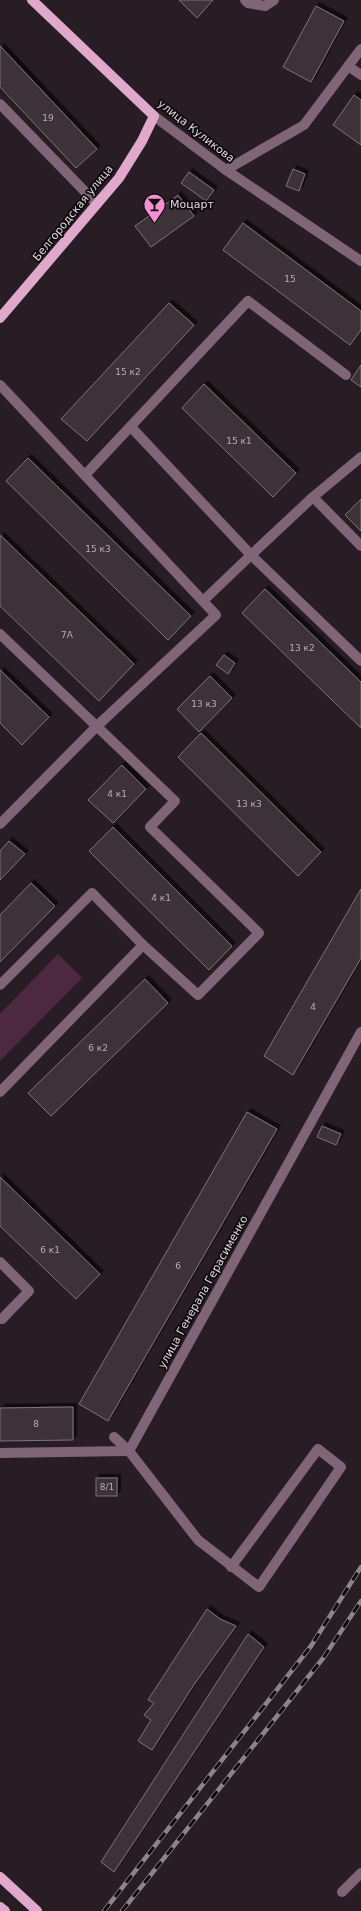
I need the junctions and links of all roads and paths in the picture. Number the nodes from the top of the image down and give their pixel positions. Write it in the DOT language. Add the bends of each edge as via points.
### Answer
graph roads {
  1 [pos="32,0"];
  2 [pos="245,0"];
  3 [pos="274,0"];
  4 [pos="361,49"];
  5 [pos="348,66"];
  6 [pos="361,76"];
  7 [pos="0,104"];
  8 [pos="154,116"];
  9 [pos="226,170"];
  10 [pos="97,204"];
  11 [pos="361,261"];
  12 [pos="0,318"];
  13 [pos="346,375"];
  14 [pos="0,385"];
  15 [pos="131,427"];
  16 [pos="361,458"];
  17 [pos="85,475"];
  18 [pos="313,497"];
  19 [pos="361,546"];
  20 [pos="251,556"];
  21 [pos="203,601"];
  22 [pos="0,634"];
  23 [pos="361,661"];
  24 [pos="97,726"];
  25 [pos="0,824"];
  26 [pos="144,945"];
  27 [pos="0,985"];
  28 [pos="361,1032"];
  29 [pos="0,1092"];
  30 [pos="0,1262"];
  31 [pos="0,1319"];
  32 [pos="114,1437"];
  33 [pos="129,1451"];
  34 [pos="0,1453"];
  35 [pos="231,1567"];
  36 [pos="361,1873"];
  37 [pos="0,1877"];
  38 [pos="342,1892"];
  39 [pos="0,1907"];
  40 [pos="5,1911"];
  41 [pos="37,1911"];
  1 -- 8 [label="main road, улица Куликова"];
  2 -- 3 [label="street" via="248,3 265,6"];
  4 -- 5 [label="street"];
  5 -- 6 [label="street"];
  5 -- 9 [label="street" via="304,125"];
  7 -- 10 [label="street"];
  8 -- 9 [label="street, улица Куликова"];
  8 -- 10 [label="main road, Белгородская улица" via="119,178"];
  9 -- 11 [label="street, улица Куликова"];
  10 -- 12 [label="main road, Белгородская улица"];
  13 -- 15 [label="street" via="248,301"];
  14 -- 17 [label="street"];
  15 -- 17 [label="street"];
  15 -- 20 [label="street"];
  16 -- 18 [label="street"];
  17 -- 21 [label="street"];
  18 -- 19 [label="street"];
  18 -- 20 [label="street"];
  20 -- 21 [label="street"];
  20 -- 23 [label="street"];
  21 -- 24 [label="street" via="216,615"];
  22 -- 24 [label="street"];
  24 -- 25 [label="street"];
  24 -- 26 [label="street" via="175,801 150,827 259,933 198,995"];
  26 -- 27 [label="street" via="92,893"];
  26 -- 29 [label="street"];
  28 -- 33 [label="street, улица Генерала Герасименко"];
  30 -- 31 [label="street" via="29,1290"];
  32 -- 33 [label="street"];
  33 -- 34 [label="street"];
  33 -- 35 [label="street" via="198,1540"];
  35 -- 35 [label="street" via="259,1587 340,1467 318,1449"];
  36 -- 38 [label="street"];
  37 -- 41 [label="main road"];
  39 -- 40 [label="main road"];
}
